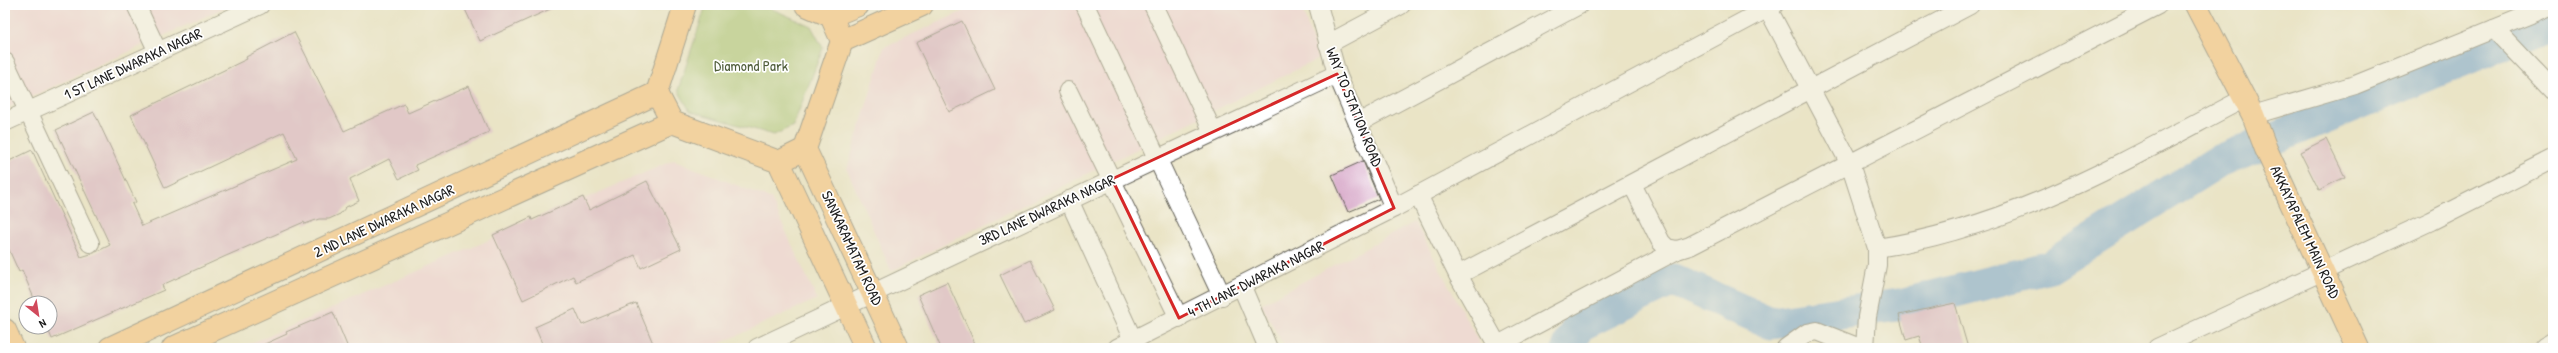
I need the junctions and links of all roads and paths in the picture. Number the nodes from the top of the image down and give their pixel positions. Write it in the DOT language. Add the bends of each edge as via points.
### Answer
graph roads {
  1 [pos="136,5"];
  2 [pos="260,5"];
  3 [pos="685,5"];
  4 [pos="806,5"];
  5 [pos="858,5"];
  6 [pos="922,5"];
  7 [pos="1085,5"];
  8 [pos="1153,5"];
  9 [pos="1318,5"];
  10 [pos="1401,5"];
  11 [pos="1579,5"];
  12 [pos="1970,5"];
  13 [pos="2158,5"];
  14 [pos="2196,5"];
  15 [pos="2553,5"];
  16 [pos="1769,6"];
  17 [pos="831,16"];
  18 [pos="2497,34"];
  19 [pos="842,41"];
  20 [pos="1328,44"];
  21 [pos="158,52"];
  22 [pos="5,62"];
  23 [pos="1337,74"];
  24 [pos="1811,88"];
  25 [pos="1068,91"];
  26 [pos="2553,91"];
  27 [pos="657,93"];
  28 [pos="28,112"];
  29 [pos="2252,113"];
  30 [pos="5,122"];
  31 [pos="672,122"];
  32 [pos="1358,123"];
  33 [pos="1213,132"];
  34 [pos="805,149"];
  35 [pos="1159,158"];
  36 [pos="2553,159"];
  37 [pos="779,162"];
  38 [pos="1850,164"];
  39 [pos="1112,180"];
  40 [pos="1632,184"];
  41 [pos="1418,195"];
  42 [pos="1069,200"];
  43 [pos="1394,208"];
  44 [pos="90,243"];
  45 [pos="1877,248"];
  46 [pos="1677,250"];
  47 [pos="2324,272"];
  48 [pos="1458,275"];
  49 [pos="1242,286"];
  50 [pos="872,293"];
  51 [pos="1222,296"];
  52 [pos="846,305"];
  53 [pos="1179,318"];
  54 [pos="5,330"];
  55 [pos="2553,343"];
  56 [pos="1125,344"];
  57 [pos="1498,346"];
  58 [pos="14,348"];
  59 [pos="110,348"];
  60 [pos="173,348"];
  61 [pos="758,348"];
  62 [pos="866,348"];
  63 [pos="898,348"];
  64 [pos="1268,348"];
  65 [pos="1786,348"];
  66 [pos="1860,348"];
  67 [pos="1865,348"];
  68 [pos="2157,348"];
  69 [pos="2358,348"];
  70 [pos="2545,348"];
  1 -- 21 [label="street"];
  2 -- 21 [label="street, 1 ST LANE DWARAKA NAGAR"];
  3 -- 27 [label="main road"];
  4 -- 17 [label="main road"];
  5 -- 17 [label="main road"];
  6 -- 19 [label="main road"];
  7 -- 35 [label="street"];
  8 -- 33 [label="street"];
  9 -- 20 [label="street, WAY TO STATION ROAD"];
  10 -- 20 [label="street"];
  11 -- 32 [label="street"];
  12 -- 24 [label="street"];
  13 -- 38 [label="street"];
  14 -- 29 [label="main road, AKKAYAPALEM MAIN ROAD"];
  15 -- 18 [label="street"];
  16 -- 24 [label="street"];
  16 -- 41 [label="street, 4 TH LANE DWARAKA NAGAR"];
  17 -- 19 [label="main road"];
  18 -- 26 [label="street"];
  18 -- 29 [label="street" via="2355,85"];
  19 -- 34 [label="main road"];
  20 -- 23 [label="street, WAY TO STATION ROAD"];
  21 -- 28 [label="street, 1 ST LANE DWARAKA NAGAR"];
  22 -- 28 [label="street"];
  23 -- 32 [label="street, WAY TO STATION ROAD"];
  23 -- 33 [label="street, 3RD LANE DWARAKA NAGAR"];
  24 -- 38 [label="street"];
  24 -- 40 [label="street"];
  25 -- 39 [label="street"];
  27 -- 31 [label="main road"];
  27 -- 59 [label="main road, 2 ND LANE DWARAKA NAGAR"];
  28 -- 30 [label="street, 1 ST LANE DWARAKA NAGAR"];
  28 -- 44 [label="street"];
  29 -- 45 [label="street" via="1988,222 1949,234"];
  29 -- 47 [label="main road, AKKAYAPALEM MAIN ROAD" via="2266,149"];
  31 -- 37 [label="main road"];
  31 -- 60 [label="main road, 2 ND LANE DWARAKA NAGAR"];
  32 -- 43 [label="street, WAY TO STATION ROAD"];
  33 -- 35 [label="street, 3RD LANE DWARAKA NAGAR"];
  34 -- 37 [label="main road"];
  34 -- 50 [label="main road, SANKARAMATAM ROAD"];
  35 -- 39 [label="street, 3RD LANE DWARAKA NAGAR"];
  35 -- 51 [label="street"];
  36 -- 47 [label="street"];
  37 -- 52 [label="main road, SANKARAMATAM ROAD"];
  38 -- 45 [label="street"];
  38 -- 46 [label="street" via="1690,246"];
  39 -- 42 [label="street, 3RD LANE DWARAKA NAGAR"];
  39 -- 53 [label="street"];
  40 -- 46 [label="street" via="1661,242 1667,248"];
  40 -- 48 [label="street"];
  41 -- 43 [label="street, 4 TH LANE DWARAKA NAGAR"];
  41 -- 48 [label="street"];
  42 -- 50 [label="street, 3RD LANE DWARAKA NAGAR"];
  42 -- 56 [label="street"];
  43 -- 49 [label="street, 4 TH LANE DWARAKA NAGAR"];
  45 -- 67 [label="street"];
  46 -- 57 [label="street"];
  47 -- 68 [label="street"];
  47 -- 69 [label="main road, AKKAYAPALEM MAIN ROAD"];
  48 -- 57 [label="street"];
  49 -- 51 [label="street, 4 TH LANE DWARAKA NAGAR"];
  49 -- 64 [label="street"];
  50 -- 52 [label="street, 3RD LANE DWARAKA NAGAR"];
  50 -- 63 [label="main road, SANKARAMATAM ROAD"];
  51 -- 53 [label="street, 4 TH LANE DWARAKA NAGAR"];
  52 -- 61 [label="street, 3RD LANE DWARAKA NAGAR"];
  52 -- 62 [label="main road, SANKARAMATAM ROAD"];
  53 -- 56 [label="street, 4 TH LANE DWARAKA NAGAR"];
  54 -- 58 [label="main road"];
  55 -- 70 [label="street"];
  65 -- 66 [label="street" via="1807,332 1817,331"];
}
